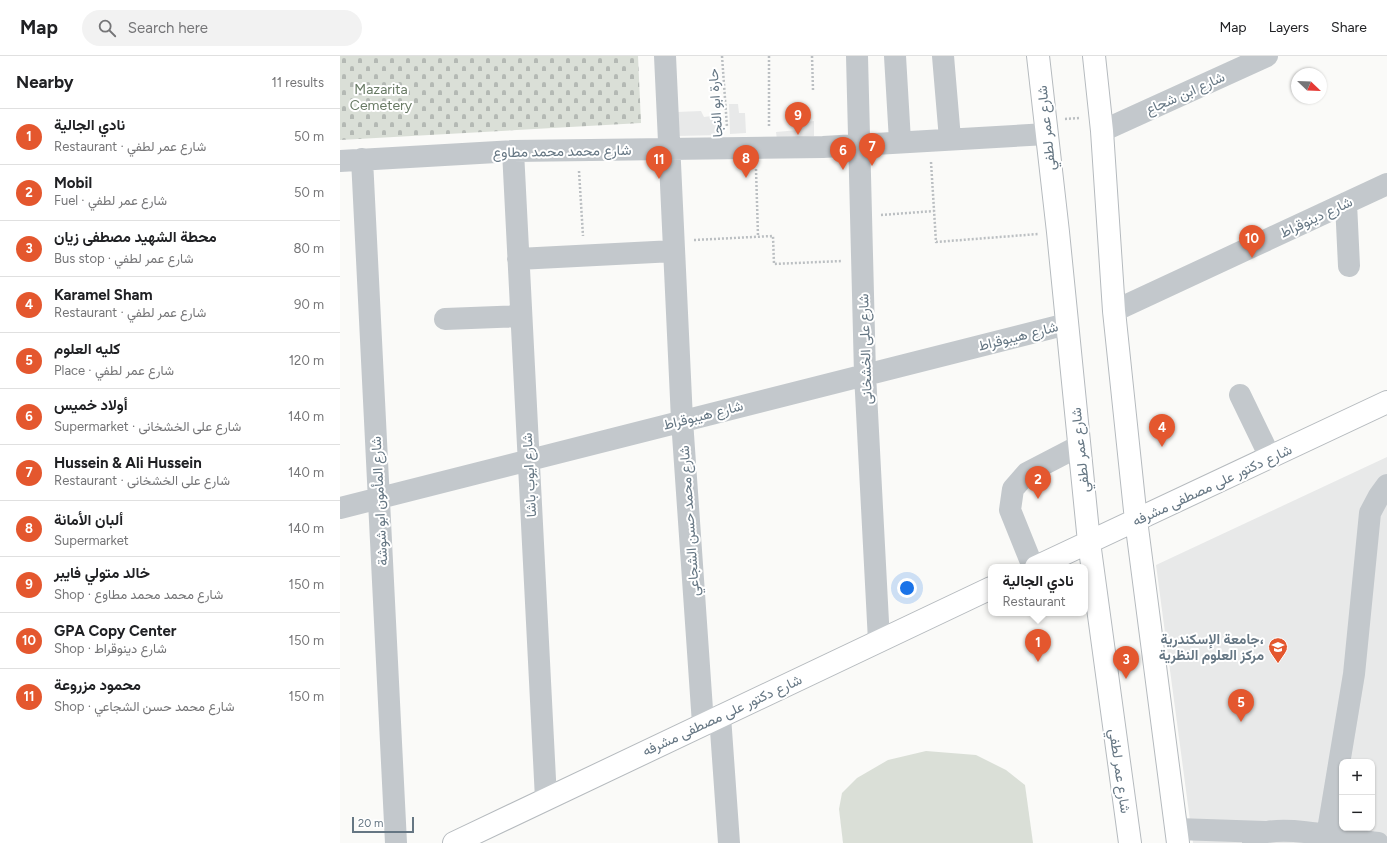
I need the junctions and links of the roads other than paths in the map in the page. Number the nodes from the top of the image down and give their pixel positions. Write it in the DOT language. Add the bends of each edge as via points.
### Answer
graph roads {
  1 [pos="665,56"];
  2 [pos="857,56"];
  3 [pos="895,56"];
  4 [pos="943,56"];
  5 [pos="1038,56"];
  6 [pos="1094,56"];
  7 [pos="1267,56"];
  8 [pos="1101,123"];
  9 [pos="1046,127"];
  10 [pos="940,139"];
  11 [pos="900,142"];
  12 [pos="859,145"];
  13 [pos="668,150"];
  14 [pos="513,151"];
  15 [pos="362,159"];
  16 [pos="340,161"];
  17 [pos="1387,184"];
  18 [pos="1346,203"];
  19 [pos="674,246"];
  20 [pos="518,259"];
  21 [pos="1349,266"];
  22 [pos="1114,312"];
  23 [pos="521,316"];
  24 [pos="445,319"];
  25 [pos="1068,324"];
  26 [pos="865,374"];
  27 [pos="1240,395"];
  28 [pos="1387,402"];
  29 [pos="682,420"];
  30 [pos="1079,446"];
  31 [pos="1270,457"];
  32 [pos="529,460"];
  33 [pos="1387,485"];
  34 [pos="379,498"];
  35 [pos="340,508"];
  36 [pos="1136,520"];
  37 [pos="1089,542"];
  38 [pos="1032,564"];
  39 [pos="1042,564"];
  40 [pos="988,589"];
  41 [pos="879,641"];
  42 [pos="711,720"];
  43 [pos="546,799"];
  44 [pos="1177,836"];
  45 [pos="1327,836"];
  46 [pos="1259,838"];
  47 [pos="396,843"];
  48 [pos="454,843"];
  49 [pos="729,843"];
  50 [pos="1130,843"];
  51 [pos="1378,843"];
  1 -- 13 [label="street, شارع محمد حسن الشجاعي"];
  2 -- 12 [label="street, شارع على الخشخانى"];
  3 -- 11 [label="street"];
  4 -- 10 [label="street"];
  5 -- 9 [label="main road, شارع عمر لطفي"];
  6 -- 8 [label="main road"];
  7 -- 8 [label="street, شارع ابن شجاع"];
  8 -- 22 [label="main road"];
  9 -- 10 [label="street, شارع محمد محمد مطاوع"];
  9 -- 25 [label="main road, شارع عمر لطفي"];
  10 -- 11 [label="street, شارع محمد محمد مطاوع"];
  11 -- 12 [label="street, شارع محمد محمد مطاوع"];
  12 -- 13 [label="street, شارع محمد محمد مطاوع"];
  12 -- 26 [label="street, شارع على الخشخانى"];
  13 -- 14 [label="street, شارع محمد محمد مطاوع"];
  13 -- 19 [label="street, شارع محمد حسن الشجاعي"];
  14 -- 15 [label="street, شارع محمد محمد مطاوع"];
  14 -- 20 [label="street, شارع ايوب باشا"];
  15 -- 16 [label="street, شارع محمد محمد مطاوع"];
  15 -- 34 [label="street, شارع المأمون ابو شوشة"];
  17 -- 18 [label="street, شارع دينوقراط"];
  18 -- 21 [label="street"];
  18 -- 22 [label="street, شارع دينوقراط"];
  19 -- 20 [label="street"];
  19 -- 29 [label="street, شارع محمد حسن الشجاعي"];
  20 -- 23 [label="street, شارع ايوب باشا"];
  22 -- 36 [label="main road"];
  23 -- 24 [label="street"];
  23 -- 32 [label="street, شارع ايوب باشا"];
  25 -- 26 [label="street, شارع هيبوقراط"];
  25 -- 30 [label="main road, شارع عمر لطفي"];
  26 -- 29 [label="street, شارع هيبوقراط"];
  26 -- 41 [label="street, شارع على الخشخانى"];
  27 -- 31 [label="street"];
  28 -- 31 [label="main road, شارع دكتور على مصطفى مشرفه"];
  29 -- 32 [label="street, شارع هيبوقراط"];
  29 -- 42 [label="street, شارع محمد حسن الشجاعي"];
  30 -- 37 [label="main road, شارع عمر لطفي"];
  30 -- 38 [label="street" via="1027,473 1012,489 1010,510"];
  31 -- 36 [label="main road, شارع دكتور على مصطفى مشرفه"];
  32 -- 34 [label="street, شارع هيبوقراط"];
  32 -- 43 [label="street, شارع ايوب باشا"];
  33 -- 45 [label="street" via="1370,513 1364,594 1354,674"];
  34 -- 35 [label="street, شارع هيبوقراط"];
  34 -- 47 [label="street, شارع المأمون ابو شوشة"];
  36 -- 37 [label="main road, شارع دكتور على مصطفى مشرفه"];
  36 -- 44 [label="main road"];
  37 -- 39 [label="main road, شارع دكتور على مصطفى مشرفه"];
  37 -- 50 [label="main road, شارع عمر لطفي"];
  40 -- 41 [label="main road, شارع دكتور على مصطفى مشرفه"];
  41 -- 42 [label="main road, شارع دكتور على مصطفى مشرفه"];
  42 -- 43 [label="main road, شارع دكتور على مصطفى مشرفه"];
  42 -- 49 [label="street, شارع محمد حسن الشجاعي"];
  43 -- 48 [label="main road, شارع دكتور على مصطفى مشرفه"];
  44 -- 46 [label="street"];
  45 -- 46 [label="street" via="1290,831"];
  45 -- 51 [label="street"];
}
